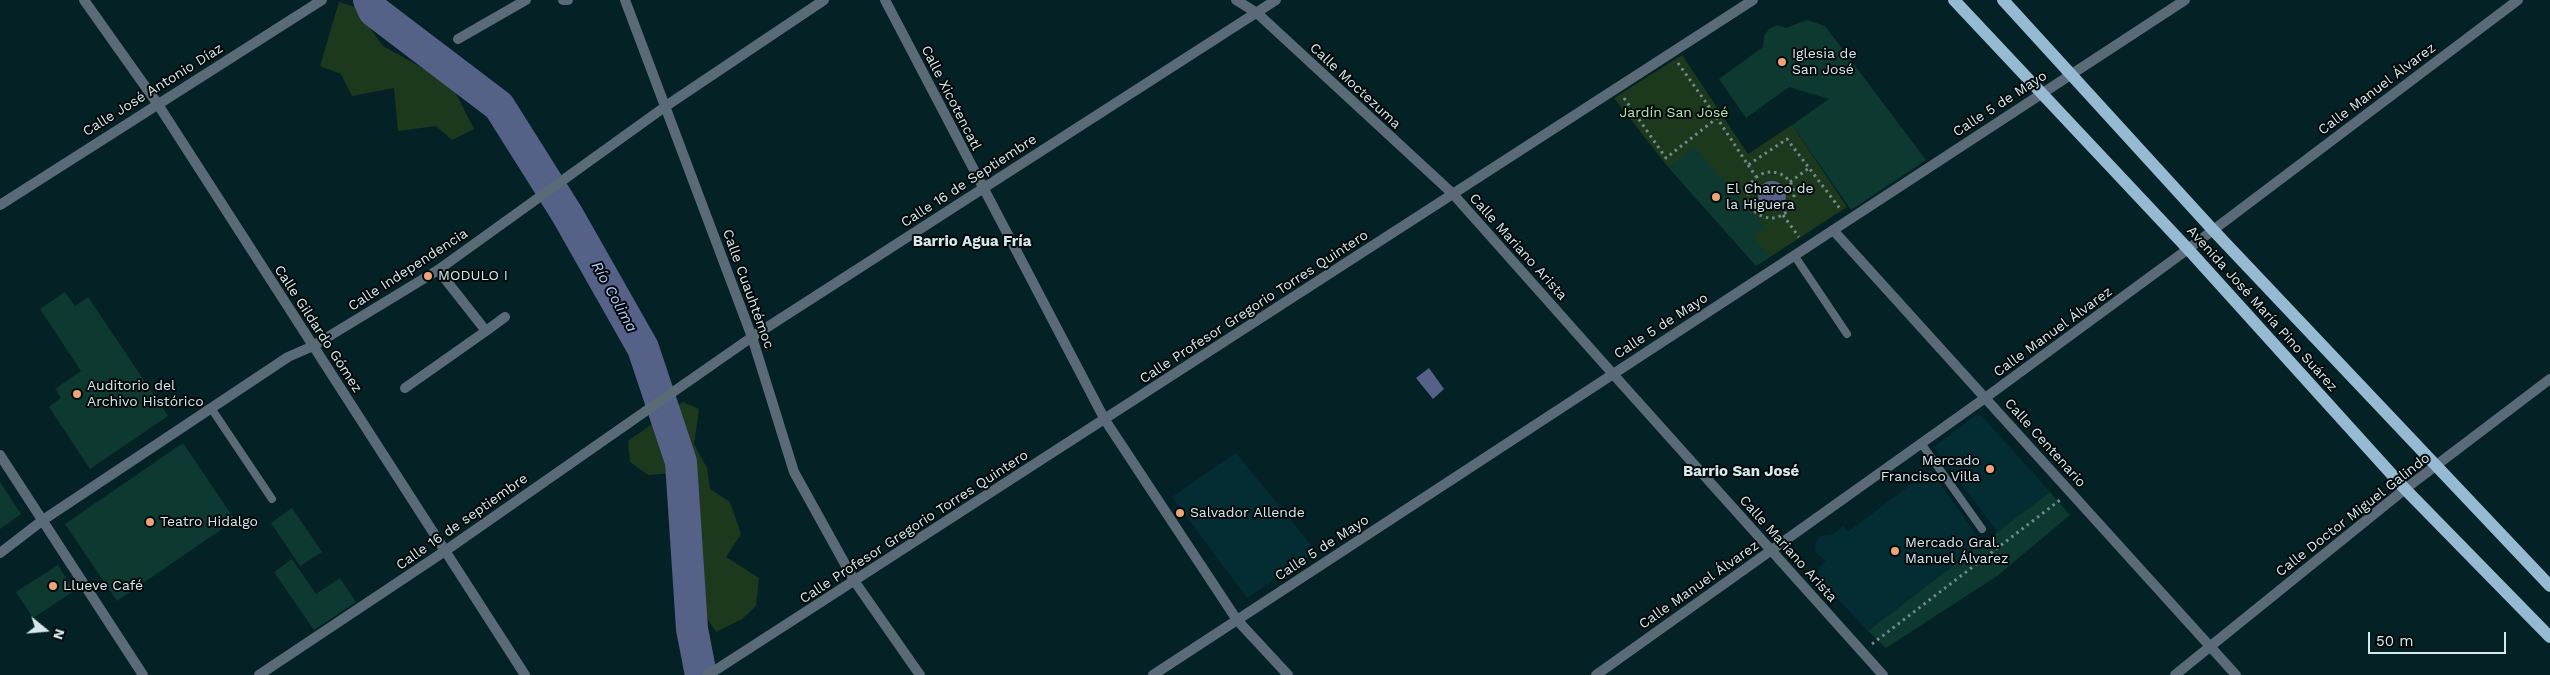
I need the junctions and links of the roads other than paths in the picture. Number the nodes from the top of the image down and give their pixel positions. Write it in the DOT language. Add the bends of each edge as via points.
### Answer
graph roads {
  1 [pos="84,0"];
  2 [pos="322,0"];
  3 [pos="526,0"];
  4 [pos="563,0"];
  5 [pos="568,0"];
  6 [pos="625,0"];
  7 [pos="824,0"];
  8 [pos="885,0"];
  9 [pos="1236,0"];
  10 [pos="1276,0"];
  11 [pos="1753,0"];
  12 [pos="1954,0"];
  13 [pos="2003,0"];
  14 [pos="2184,0"];
  15 [pos="2518,0"];
  16 [pos="1257,13"];
  17 [pos="458,39"];
  18 [pos="2072,74"];
  19 [pos="2043,93"];
  20 [pos="157,103"];
  21 [pos="666,106"];
  22 [pos="983,189"];
  23 [pos="1453,194"];
  24 [pos="0,205"];
  25 [pos="1833,230"];
  26 [pos="2212,230"];
  27 [pos="2188,249"];
  28 [pos="1794,255"];
  29 [pos="438,270"];
  30 [pos="505,317"];
  31 [pos="486,331"];
  32 [pos="1847,334"];
  33 [pos="752,337"];
  34 [pos="312,346"];
  35 [pos="1613,374"];
  36 [pos="2550,379"];
  37 [pos="405,388"];
  38 [pos="678,388"];
  39 [pos="1985,398"];
  40 [pos="211,408"];
  41 [pos="1105,420"];
  42 [pos="1921,443"];
  43 [pos="0,454"];
  44 [pos="2436,466"];
  45 [pos="2405,489"];
  46 [pos="272,499"];
  47 [pos="44,520"];
  48 [pos="1982,530"];
  49 [pos="1771,550"];
  50 [pos="445,551"];
  51 [pos="0,553"];
  52 [pos="855,582"];
  53 [pos="2550,586"];
  54 [pos="1237,620"];
  55 [pos="2550,638"];
  56 [pos="2210,647"];
  57 [pos="143,675"];
  58 [pos="259,675"];
  59 [pos="525,675"];
  60 [pos="708,675"];
  61 [pos="920,675"];
  62 [pos="1153,675"];
  63 [pos="1288,675"];
  64 [pos="1596,675"];
  65 [pos="1883,675"];
  66 [pos="2174,675"];
  67 [pos="2236,675"];
  1 -- 20 [label="street, Calle Gildardo Gómez"];
  2 -- 20 [label="street, Calle José Antonio Díaz"];
  3 -- 17 [label="street"];
  4 -- 5 [label="street"];
  6 -- 21 [label="street, Calle Cuauhtémoc"];
  7 -- 21 [label="street, Calle Independencia"];
  8 -- 22 [label="street, Calle Xicotencatl"];
  9 -- 16 [label="street, Calle Moctezuma"];
  10 -- 16 [label="street, Calle 16 de Septiembre"];
  11 -- 23 [label="street, Calle Profesor Gregorio Torres Quintero"];
  12 -- 19 [label="main road, Avenida José María Pino Suárez"];
  13 -- 18 [label="main road, Avenida José María Pino Suárez"];
  14 -- 18 [label="street, Calle 5 de Mayo"];
  15 -- 26 [label="street, Calle Manuel Álvarez"];
  16 -- 22 [label="street, Calle 16 de Septiembre"];
  16 -- 23 [label="street, Calle Moctezuma"];
  18 -- 19 [label="street, Calle 5 de Mayo"];
  18 -- 26 [label="main road, Avenida José María Pino Suárez"];
  19 -- 25 [label="street, Calle 5 de Mayo"];
  19 -- 27 [label="main road, Avenida José María Pino Suárez"];
  20 -- 24 [label="street, Calle José Antonio Díaz"];
  20 -- 34 [label="street, Calle Gildardo Gómez"];
  21 -- 29 [label="street, Calle Independencia"];
  21 -- 33 [label="street, Calle Cuauhtémoc"];
  22 -- 33 [label="street, Calle 16 de Septiembre"];
  22 -- 41 [label="street, Calle Xicotencatl"];
  23 -- 35 [label="street, Calle Mariano Arista"];
  23 -- 41 [label="street, Calle Profesor Gregorio Torres Quintero"];
  25 -- 28 [label="street, Calle 5 de Mayo"];
  25 -- 39 [label="street, Calle Centenario"];
  26 -- 27 [label="street, Calle Manuel Álvarez"];
  26 -- 44 [label="main road, Avenida José María Pino Suárez"];
  27 -- 39 [label="street, Calle Manuel Álvarez"];
  27 -- 45 [label="main road, Avenida José María Pino Suárez"];
  28 -- 32 [label="lane"];
  28 -- 35 [label="street, Calle 5 de Mayo"];
  29 -- 31 [label="street"];
  29 -- 34 [label="street, Calle Independencia"];
  30 -- 31 [label="street"];
  31 -- 37 [label="street"];
  33 -- 38 [label="street, Calle 16 de Septiembre"];
  33 -- 52 [label="street, Calle Cuauhtémoc" via="794,472"];
  34 -- 40 [label="street, Calle Independencia" via="288,356"];
  34 -- 50 [label="street, Calle Gildardo Gómez"];
  35 -- 49 [label="street, Calle Mariano Arista"];
  35 -- 54 [label="street, Calle 5 de Mayo"];
  36 -- 44 [label="street, Calle Doctor Miguel Galindo"];
  38 -- 50 [label="street, Calle 16 de septiembre"];
  39 -- 42 [label="street, Calle Manuel Álvarez"];
  39 -- 56 [label="street, Calle Centenario"];
  40 -- 46 [label="lane"];
  40 -- 47 [label="street, Calle Independencia"];
  41 -- 52 [label="street, Calle Profesor Gregorio Torres Quintero"];
  41 -- 54 [label="street, Calle Xicotencatl"];
  42 -- 48 [label="lane"];
  42 -- 49 [label="street, Calle Manuel Álvarez"];
  43 -- 47 [label="street"];
  44 -- 45 [label="street, Calle Doctor Miguel Galindo"];
  44 -- 53 [label="main road, Avenida José María Pino Suárez"];
  45 -- 55 [label="main road, Avenida José María Pino Suárez"];
  45 -- 56 [label="street, Calle Doctor Miguel Galindo"];
  47 -- 51 [label="street, Calle Independencia"];
  47 -- 57 [label="street"];
  49 -- 64 [label="street, Calle Manuel Álvarez"];
  49 -- 65 [label="street, Calle Mariano Arista"];
  50 -- 58 [label="street, Calle 16 de septiembre"];
  50 -- 59 [label="street, Calle Gildardo Gómez"];
  52 -- 60 [label="street, Calle Profesor Gregorio Torres Quintero"];
  52 -- 61 [label="street, Calle Cuauhtémoc"];
  54 -- 62 [label="street, Calle 5 de Mayo"];
  54 -- 63 [label="street, Calle Xicotencatl"];
  56 -- 66 [label="street, Calle Doctor Miguel Galindo"];
  56 -- 67 [label="street, Calle Centenario"];
}
